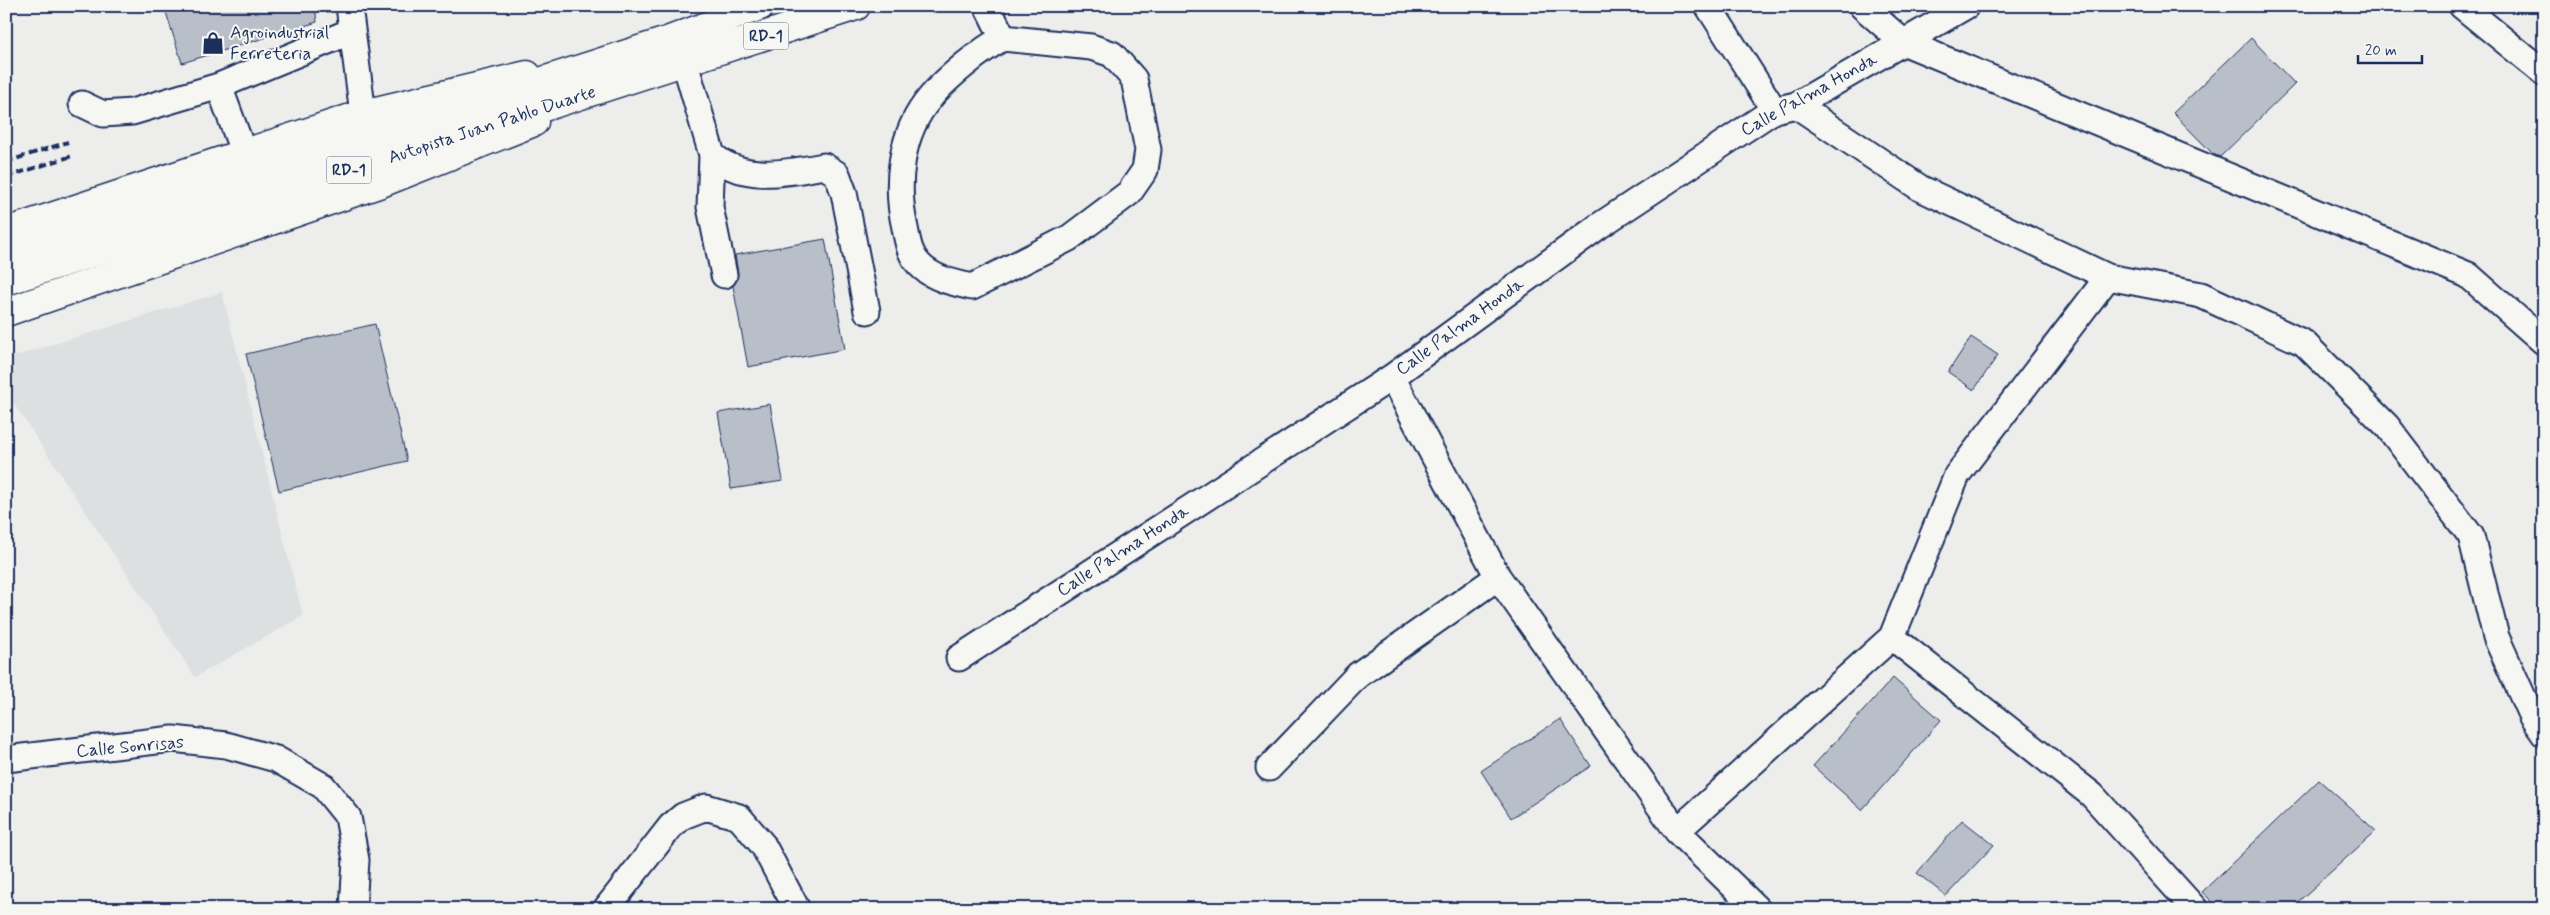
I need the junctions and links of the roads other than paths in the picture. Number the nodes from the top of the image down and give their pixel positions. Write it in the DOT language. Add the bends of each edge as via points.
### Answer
graph roads {
  1 [pos="349,6"];
  2 [pos="760,6"];
  3 [pos="856,6"];
  4 [pos="987,6"];
  5 [pos="1708,6"];
  6 [pos="1862,6"];
  7 [pos="1966,6"];
  8 [pos="2462,6"];
  9 [pos="352,31"];
  10 [pos="1003,38"];
  11 [pos="666,41"];
  12 [pos="1903,42"];
  13 [pos="680,64"];
  14 [pos="2544,73"];
  15 [pos="220,86"];
  16 [pos="82,104"];
  17 [pos="1785,107"];
  18 [pos="363,114"];
  19 [pos="244,154"];
  20 [pos="712,155"];
  21 [pos="12,259"];
  22 [pos="724,275"];
  23 [pos="2108,277"];
  24 [pos="867,311"];
  25 [pos="6,312"];
  26 [pos="2544,342"];
  27 [pos="1392,376"];
  28 [pos="1498,577"];
  29 [pos="1892,637"];
  30 [pos="959,658"];
  31 [pos="2544,734"];
  32 [pos="6,759"];
  33 [pos="1269,768"];
  34 [pos="1677,831"];
  35 [pos="353,909"];
  36 [pos="606,909"];
  37 [pos="797,909"];
  38 [pos="1757,909"];
  39 [pos="2195,909"];
  1 -- 9 [label="street"];
  2 -- 11 [label="main road, RD-1"];
  3 -- 13 [label="main road, RD-1"];
  4 -- 10 [label="street"];
  5 -- 17 [label="street"];
  6 -- 12 [label="street"];
  7 -- 12 [label="street, Calle Palma Honda"];
  8 -- 14 [label="street"];
  9 -- 15 [label="street"];
  9 -- 18 [label="street"];
  10 -- 10 [label="street" via="1091,47 1112,54 1134,79 1148,150 1145,170 1129,193 1069,238 972,287 941,279 924,268 910,252 900,207 900,175 904,151 917,118 930,98 982,51"];
  11 -- 18 [label="main road"];
  11 -- 21 [label="main road, Autopista Juan Pablo Duarte / RD-1"];
  12 -- 17 [label="street, Calle Palma Honda"];
  12 -- 26 [label="street" via="2468,275"];
  13 -- 20 [label="street"];
  13 -- 21 [label="main road, Autopista Juan Pablo Duarte / RD-1"];
  13 -- 25 [label="main road" via="380,183"];
  15 -- 16 [label="street" via="132,112 104,114"];
  15 -- 19 [label="street"];
  17 -- 23 [label="street" via="1920,188"];
  17 -- 27 [label="street, Calle Palma Honda" via="1599,226"];
  18 -- 19 [label="main road"];
  19 -- 21 [label="main road"];
  20 -- 22 [label="street" via="710,207"];
  20 -- 24 [label="street" via="724,166 759,174 824,166 837,174 844,193"];
  23 -- 29 [label="street" via="1957,475"];
  23 -- 31 [label="street" via="2201,295 2304,344 2387,426 2471,536 2496,636 2532,717"];
  27 -- 28 [label="street"];
  27 -- 30 [label="street, Calle Palma Honda"];
  28 -- 33 [label="street" via="1358,676"];
  28 -- 34 [label="street"];
  29 -- 34 [label="street"];
  29 -- 39 [label="street" via="2092,795"];
  32 -- 35 [label="street, Calle Sonrisas" via="173,739 226,745 276,760 323,786 348,817 356,860"];
  34 -- 38 [label="street"];
  36 -- 37 [label="street" via="671,826 683,816 706,807 739,817 763,845"];
}
